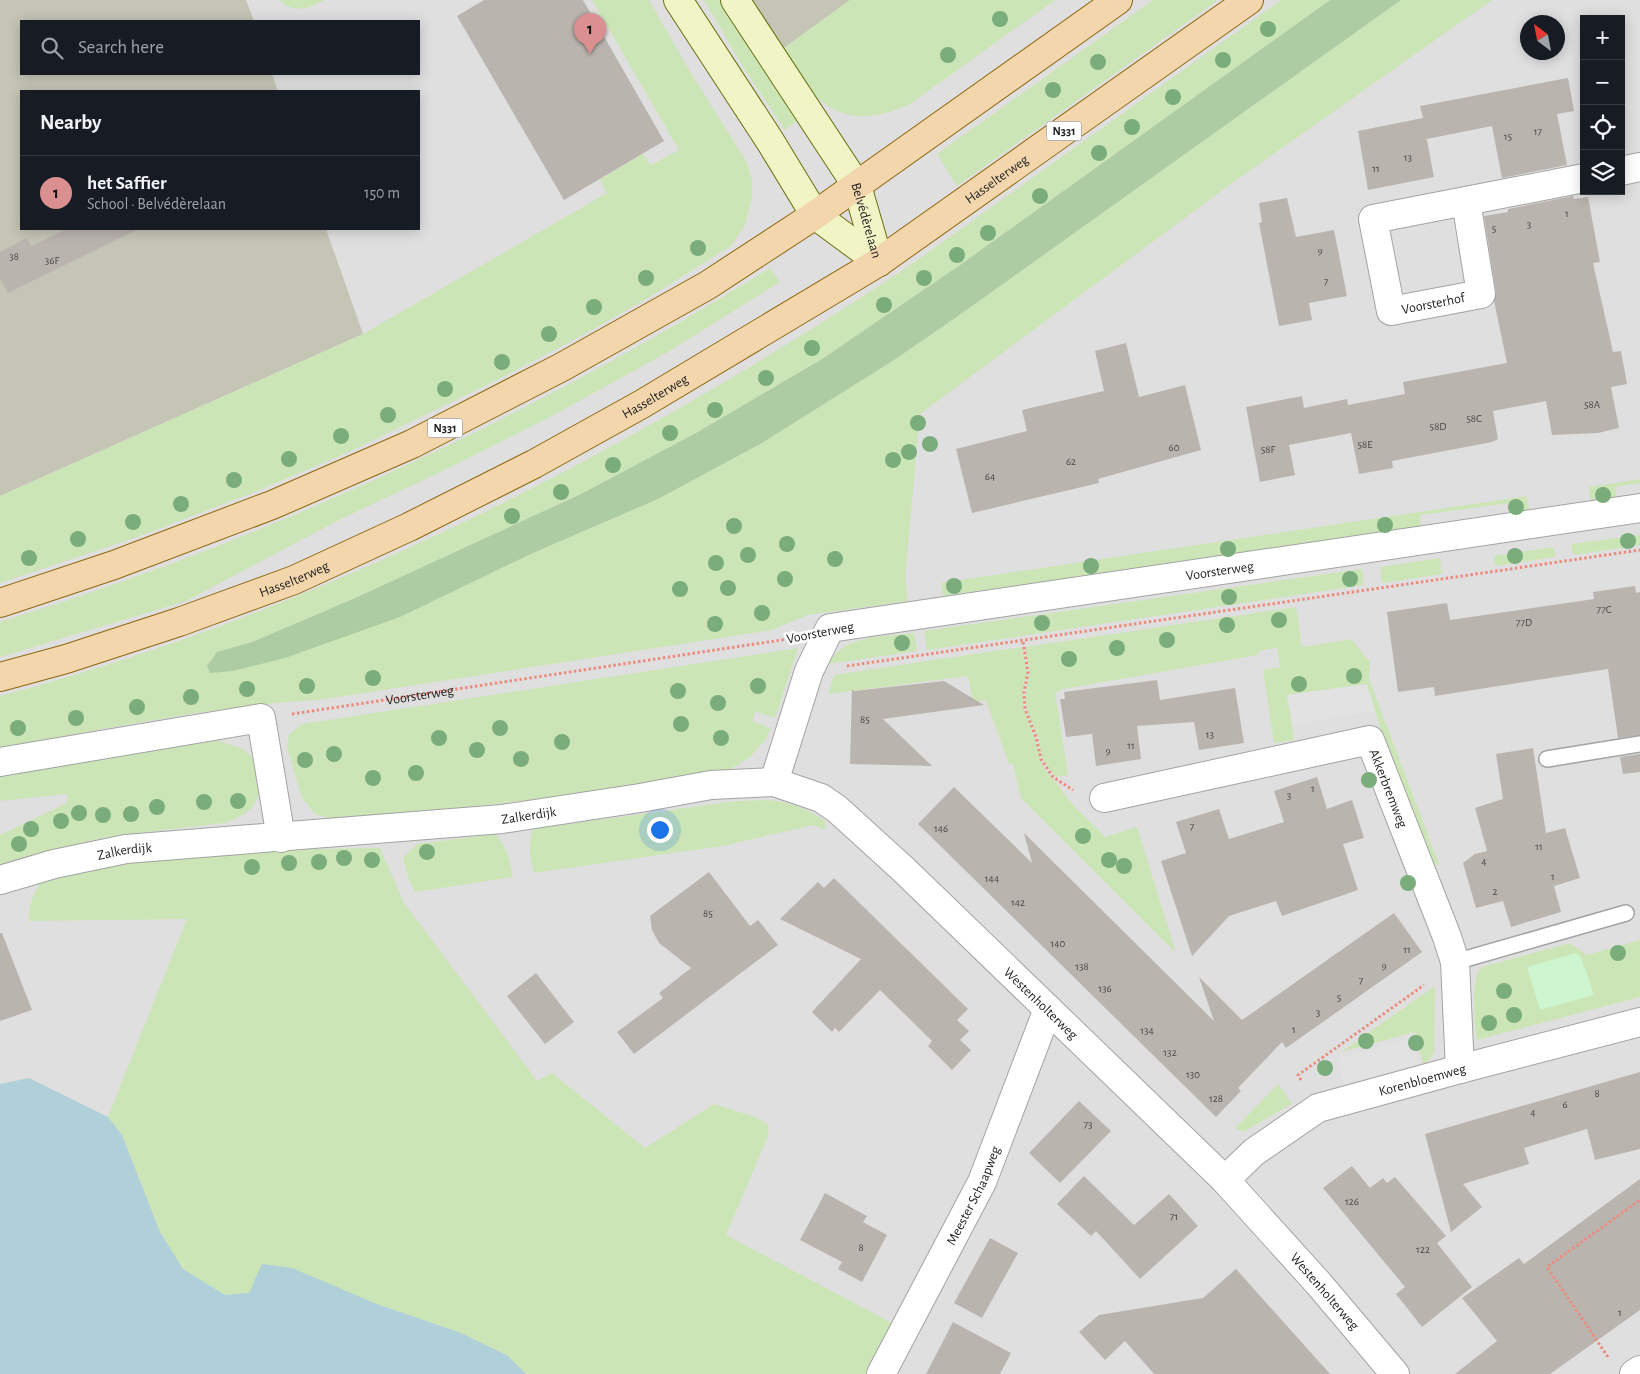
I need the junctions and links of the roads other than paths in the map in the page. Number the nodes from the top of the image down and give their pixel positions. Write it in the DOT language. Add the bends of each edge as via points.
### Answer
graph roads {
  1 [pos="678,0"];
  2 [pos="735,0"];
  3 [pos="1118,0"];
  4 [pos="1250,0"];
  5 [pos="1640,167"];
  6 [pos="1625,170"];
  7 [pos="1580,179"];
  8 [pos="857,186"];
  9 [pos="1466,201"];
  10 [pos="815,215"];
  11 [pos="879,262"];
  12 [pos="1640,508"];
  13 [pos="0,604"];
  14 [pos="0,676"];
  15 [pos="1640,744"];
  16 [pos="1547,758"];
  17 [pos="0,762"];
  18 [pos="774,782"];
  19 [pos="1104,798"];
  20 [pos="281,838"];
  21 [pos="0,880"];
  22 [pos="1626,913"];
  23 [pos="1455,962"];
  24 [pos="1048,1009"];
  25 [pos="1640,1022"];
  26 [pos="1460,1069"];
  27 [pos="1226,1180"];
  28 [pos="1640,1370"];
  29 [pos="881,1374"];
  30 [pos="1395,1374"];
  31 [pos="1634,1374"];
  1 -- 10 [label="main road, Belvédèrelaan"];
  2 -- 8 [label="main road, Belvédèrelaan"];
  3 -- 8 [label="main road, N331"];
  4 -- 11 [label="main road, Hasselterweg / N331"];
  5 -- 6 [label="street"];
  7 -- 9 [label="street, Voorsterhof"];
  8 -- 10 [label="main road, N331"];
  8 -- 11 [label="main road, Belvédèrelaan"];
  9 -- 9 [label="street, Voorsterhof" via="1373,219 1391,311 1480,294"];
  10 -- 11 [label="main road, Belvédèrelaan"];
  10 -- 13 [label="main road, N331" via="708,285 562,367 412,444 272,505"];
  11 -- 14 [label="main road, Hasselterweg / N331" via="642,404 534,464 409,527 294,580 179,622 66,659"];
  12 -- 18 [label="street, Voorsterweg" via="830,628 809,671"];
  15 -- 16 [label="lane"];
  17 -- 20 [label="street" via="261,718"];
  18 -- 20 [label="street, Zalkerdijk" via="711,785 502,819"];
  18 -- 24 [label="street, Westenholterweg" via="821,798 836,810"];
  19 -- 23 [label="street, Akkerbremweg" via="1370,740"];
  20 -- 21 [label="street, Zalkerdijk" via="126,849 54,864"];
  22 -- 23 [label="lane"];
  23 -- 26 [label="street, Akkerbremweg"];
  24 -- 27 [label="street, Westenholterweg"];
  24 -- 29 [label="street, Meester Schaapweg" via="982,1182"];
  25 -- 26 [label="street, Korenbloemweg"];
  26 -- 27 [label="street, Korenbloemweg" via="1318,1108 1254,1152"];
  27 -- 30 [label="street, Westenholterweg" via="1320,1284"];
  28 -- 31 [label="street"];
}
